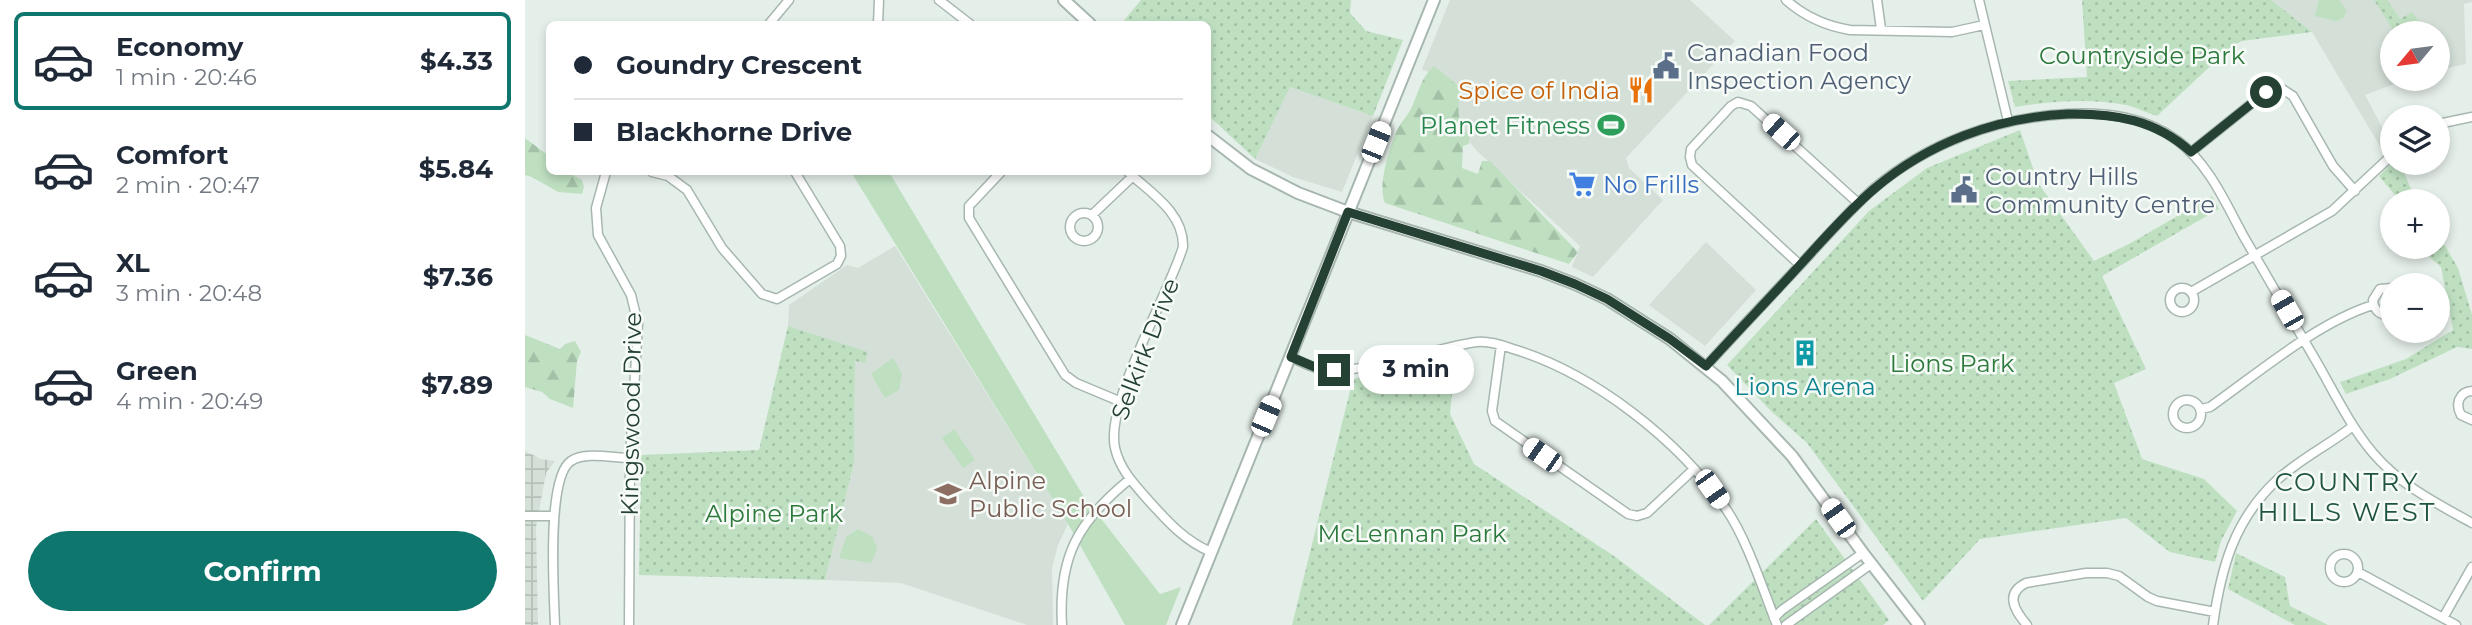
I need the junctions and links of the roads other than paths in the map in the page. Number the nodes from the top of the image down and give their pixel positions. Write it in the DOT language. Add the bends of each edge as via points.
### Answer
graph roads {
  1 [pos="789,0"];
  2 [pos="879,0"];
  3 [pos="939,0"];
  4 [pos="1064,0"];
  5 [pos="1434,0"];
  6 [pos="1786,0"];
  7 [pos="1877,0"];
  8 [pos="1979,0"];
  9 [pos="772,21"];
  10 [pos="878,21"];
  11 [pos="965,21"];
  12 [pos="1087,21"];
  13 [pos="1984,25"];
  14 [pos="1881,29"];
  15 [pos="2472,117"];
  16 [pos="2008,121"];
  17 [pos="2450,122"];
  18 [pos="1211,138"];
  19 [pos="2191,152"];
  20 [pos="2380,167"];
  21 [pos="605,175"];
  22 [pos="665,175"];
  23 [pos="797,175"];
  24 [pos="998,175"];
  25 [pos="1129,175"];
  26 [pos="1131,175"];
  27 [pos="2355,191"];
  28 [pos="1858,203"];
  29 [pos="1348,212"];
  30 [pos="1092,215"];
  31 [pos="2256,257"];
  32 [pos="1800,265"];
  33 [pos="2380,289"];
  34 [pos="2192,292"];
  35 [pos="2373,304"];
  36 [pos="2380,313"];
  37 [pos="2304,341"];
  38 [pos="1501,345"];
  39 [pos="1291,357"];
  40 [pos="1706,366"];
  41 [pos="2472,391"];
  42 [pos="1119,401"];
  43 [pos="2201,409"];
  44 [pos="2472,420"];
  45 [pos="2353,426"];
  46 [pos="630,458"];
  47 [pos="1694,469"];
  48 [pos="1130,480"];
  49 [pos="525,516"];
  50 [pos="554,516"];
  51 [pos="2472,523"];
  52 [pos="1211,552"];
  53 [pos="1863,553"];
  54 [pos="1871,564"];
  55 [pos="2472,567"];
  56 [pos="2358,572"];
  57 [pos="2215,612"];
  58 [pos="2443,618"];
  59 [pos="1776,622"];
  60 [pos="555,625"];
  61 [pos="629,625"];
  62 [pos="1062,625"];
  63 [pos="1182,625"];
  64 [pos="1786,625"];
  65 [pos="1919,625"];
  66 [pos="2027,625"];
  67 [pos="2213,625"];
  68 [pos="2455,625"];
  1 -- 9 [label="street"];
  2 -- 10 [label="street"];
  3 -- 11 [label="street"];
  4 -- 12 [label="street"];
  5 -- 29 [label="street"];
  6 -- 14 [label="street" via="1804,14 1835,27"];
  7 -- 14 [label="street"];
  8 -- 13 [label="street"];
  13 -- 14 [label="street" via="1952,32"];
  13 -- 16 [label="street"];
  15 -- 17 [label="street"];
  16 -- 19 [label="street" via="2062,114 2118,116 2147,123"];
  16 -- 28 [label="street" via="1934,148"];
  18 -- 29 [label="street" via="1270,180"];
  19 -- 27 [label="street" via="2266,92 2279,88 2293,96 2333,166"];
  19 -- 31 [label="street"];
  20 -- 27 [label="street"];
  21 -- 46 [label="street, Kingswood Drive" via="596,208 598,234 631,295 638,324"];
  22 -- 23 [label="street" via="687,190 722,248 762,294 777,299 837,264 841,256 840,246"];
  24 -- 42 [label="street" via="969,206 969,218 1066,375"];
  25 -- 30 [label="street"];
  26 -- 42 [label="street, Selkirk Drive" via="1176,218 1184,247"];
  27 -- 31 [label="street" via="2332,211"];
  28 -- 32 [label="street"];
  28 -- 32 [label="street" via="1751,106 1738,102 1731,106 1691,149 1692,165"];
  29 -- 39 [label="street"];
  29 -- 40 [label="street" via="1575,284 1607,299"];
  31 -- 34 [label="street"];
  31 -- 37 [label="street"];
  32 -- 40 [label="street"];
  33 -- 35 [label="street"];
  35 -- 36 [label="street"];
  35 -- 37 [label="street"];
  37 -- 43 [label="street"];
  37 -- 45 [label="street"];
  38 -- 39 [label="street" via="1479,342 1334,370"];
  38 -- 47 [label="street" via="1552,363 1596,387 1657,433"];
  38 -- 47 [label="street" via="1492,404 1495,421 1628,514 1647,513"];
  39 -- 52 [label="street"];
  40 -- 53 [label="street" via="1792,456"];
  41 -- 44 [label="street" via="2458,402 2461,415"];
  42 -- 48 [label="street, Selkirk Drive" via="1115,448"];
  45 -- 51 [label="street" via="2394,475"];
  45 -- 57 [label="street" via="2279,478 2248,512 2228,556"];
  46 -- 50 [label="street" via="580,457 568,463"];
  46 -- 61 [label="street, Kingswood Drive"];
  47 -- 59 [label="street" via="1728,512"];
  48 -- 52 [label="street, Selkirk Drive" via="1177,531"];
  48 -- 62 [label="street" via="1092,514 1070,552 1062,579"];
  49 -- 50 [label="street"];
  50 -- 60 [label="street"];
  52 -- 63 [label="street"];
  53 -- 54 [label="street"];
  53 -- 59 [label="street" via="1782,610"];
  54 -- 64 [label="street"];
  54 -- 65 [label="street"];
  55 -- 58 [label="street"];
  56 -- 58 [label="street"];
  57 -- 66 [label="street" via="2157,601 2119,576 2096,572 2017,588 2013,605"];
  57 -- 67 [label="street"];
  58 -- 68 [label="street"];
}
